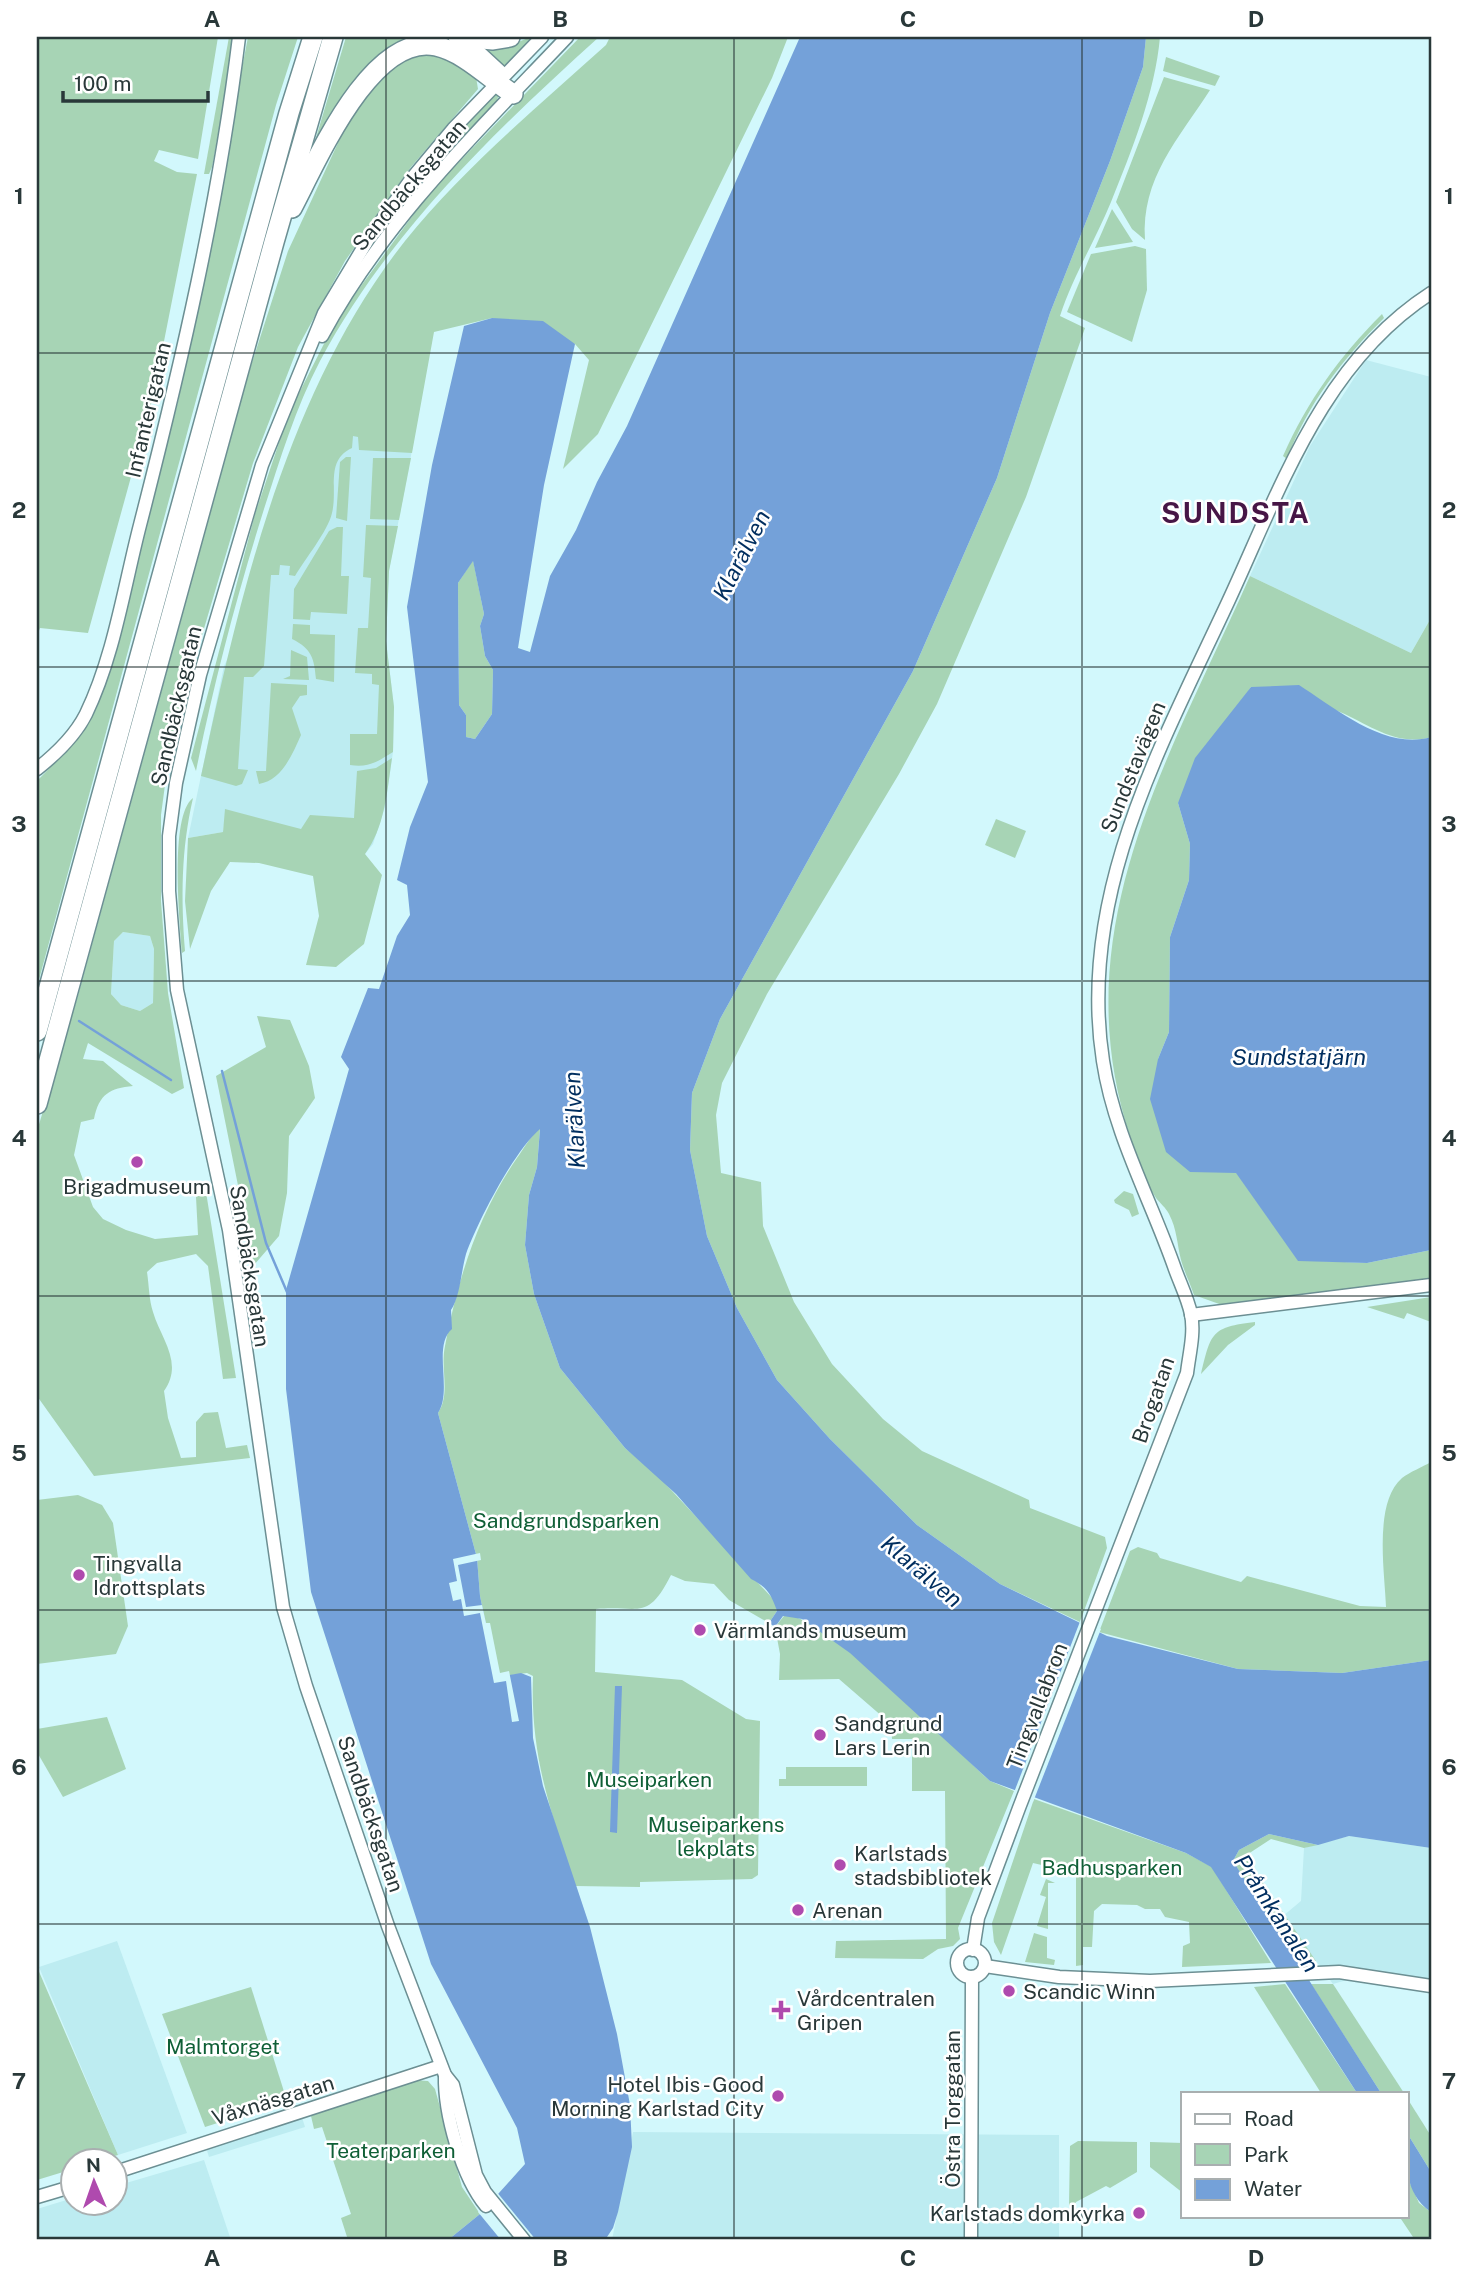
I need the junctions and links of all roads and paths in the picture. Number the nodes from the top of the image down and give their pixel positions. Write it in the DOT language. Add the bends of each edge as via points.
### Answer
graph roads {
  1 [pos="239,37"];
  2 [pos="333,37"];
  3 [pos="458,37"];
  4 [pos="510,37"];
  5 [pos="542,37"];
  6 [pos="567,37"];
  7 [pos="311,40"];
  8 [pos="503,85"];
  9 [pos="274,242"];
  10 [pos="1431,293"];
  11 [pos="282,410"];
  12 [pos="37,769"];
  13 [pos="37,1031"];
  14 [pos="37,1104"];
  15 [pos="1431,1285"];
  16 [pos="1191,1315"];
  17 [pos="1092,1618"];
  18 [pos="973,1950"];
  19 [pos="985,1966"];
  20 [pos="972,1977"];
  21 [pos="1431,1986"];
  22 [pos="443,2070"];
  23 [pos="130,2168"];
  24 [pos="60,2190"];
  25 [pos="37,2197"];
  26 [pos="485,2199"];
  27 [pos="513,2240"];
  28 [pos="524,2240"];
  29 [pos="971,2240"];
  1 -- 12 [label="street, Infanterigatan" via="189,320 107,656 85,715 59,751"];
  2 -- 9 [label="highway"];
  3 -- 4 [label="highway"];
  3 -- 8 [label="highway" via="492,65"];
  5 -- 8 [label="street, Sandbäcksgatan"];
  6 -- 8 [label="street, Sandbäcksgatan"];
  7 -- 13 [label="highway"];
  8 -- 9 [label="highway" via="436,46 413,47 382,65 338,121"];
  8 -- 11 [label="street, Sandbäcksgatan" via="376,251 332,318"];
  8 -- 11 [label="street, Sandbäcksgatan" via="412,178 369,238 324,313"];
  9 -- 14 [label="highway"];
  10 -- 16 [label="street, Sundstavägen" via="1394,319 1356,359 1308,431 1158,749 1122,847 1108,905 1097,998 1103,1062 1120,1129"];
  11 -- 22 [label="street, Sandbäcksgatan" via="200,675 176,783 169,836 169,891 177,990 229,1230 283,1607 388,1926"];
  15 -- 16 [label="street"];
  16 -- 17 [label="street, Brogatan" via="1187,1373"];
  17 -- 18 [label="street, Tingvallabron" via="978,1918"];
  18 -- 19 [label="street" via="983,1956"];
  18 -- 20 [label="street" via="961,1954 958,1963 961,1972"];
  19 -- 20 [label="street"];
  19 -- 21 [label="street" via="1095,1980 1352,1973"];
  20 -- 29 [label="street, Östra Torggatan"];
  22 -- 23 [label="street, Våxnäsgatan"];
  22 -- 26 [label="street, Sandbäcksgatan" via="461,2159 471,2185"];
  24 -- 25 [label="street"];
  26 -- 27 [label="street"];
  26 -- 28 [label="street"];
}
